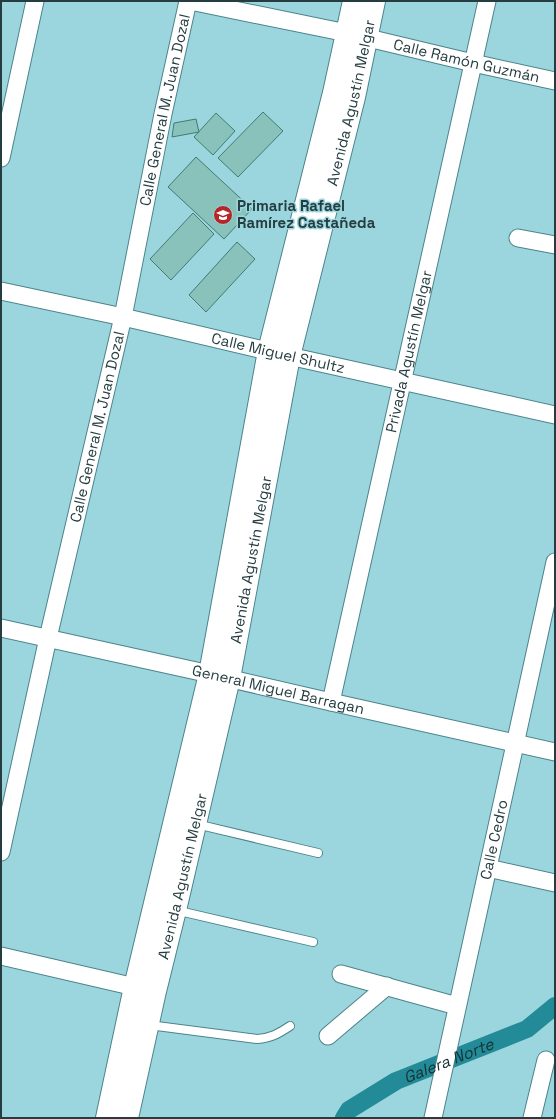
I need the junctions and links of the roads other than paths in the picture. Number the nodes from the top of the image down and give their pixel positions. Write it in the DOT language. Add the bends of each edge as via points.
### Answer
graph roads {
  1 [pos="35,1"];
  2 [pos="189,1"];
  3 [pos="354,1"];
  4 [pos="374,1"];
  5 [pos="487,1"];
  6 [pos="356,35"];
  7 [pos="473,63"];
  8 [pos="555,81"];
  9 [pos="1,158"];
  10 [pos="518,238"];
  11 [pos="555,245"];
  12 [pos="1,291"];
  13 [pos="123,317"];
  14 [pos="279,354"];
  15 [pos="402,381"];
  16 [pos="555,415"];
  17 [pos="555,562"];
  18 [pos="553,579"];
  19 [pos="1,628"];
  20 [pos="48,638"];
  21 [pos="219,676"];
  22 [pos="331,702"];
  23 [pos="515,743"];
  24 [pos="555,752"];
  25 [pos="195,824"];
  26 [pos="1,852"];
  27 [pos="318,853"];
  28 [pos="488,868"];
  29 [pos="555,882"];
  30 [pos="175,910"];
  31 [pos="313,942"];
  32 [pos="1,956"];
  33 [pos="341,974"];
  34 [pos="386,986"];
  35 [pos="135,987"];
  36 [pos="457,1006"];
  37 [pos="147,1025"];
  38 [pos="290,1026"];
  39 [pos="328,1036"];
  40 [pos="546,1060"];
  41 [pos="107,1118"];
  42 [pos="127,1118"];
  43 [pos="433,1118"];
  44 [pos="532,1118"];
  1 -- 9 [label="street"];
  2 -- 6 [label="street, Calle Ramón Guzmán"];
  2 -- 13 [label="street, Calle General M. Juan Dozal" via="163,114"];
  3 -- 6 [label="main road, Avenida Agustín Melgar"];
  4 -- 6 [label="main road, Avenida Agustín Melgar"];
  5 -- 7 [label="street, Privada Agustín Melgar"];
  6 -- 7 [label="street, Calle Ramón Guzmán"];
  6 -- 14 [label="main road, Avenida Agustín Melgar" via="334,93"];
  7 -- 8 [label="street, Calle Ramón Guzmán"];
  7 -- 15 [label="street, Privada Agustín Melgar"];
  10 -- 11 [label="street"];
  12 -- 13 [label="street, Calle Miguel Shultz"];
  13 -- 14 [label="street, Calle Miguel Shultz"];
  13 -- 20 [label="street, Calle General M. Juan Dozal"];
  14 -- 15 [label="street, Calle Miguel Shultz"];
  14 -- 21 [label="main road, Avenida Agustín Melgar"];
  15 -- 16 [label="street, Calle Miguel Shultz"];
  15 -- 22 [label="street, Privada Agustín Melgar"];
  17 -- 18 [label="street, Calle Cedro"];
  18 -- 23 [label="street, Calle Cedro"];
  19 -- 20 [label="street, General Miguel Barragan"];
  20 -- 21 [label="street, General Miguel Barragan"];
  20 -- 26 [label="street, Calle General M. Juan Dozal"];
  21 -- 22 [label="street, General Miguel Barragan"];
  21 -- 25 [label="main road, Avenida Agustín Melgar"];
  21 -- 35 [label="main road, Avenida Agustín Melgar"];
  22 -- 23 [label="street, General Miguel Barragan"];
  23 -- 24 [label="street, General Miguel Barragan"];
  23 -- 28 [label="street, Calle Cedro"];
  25 -- 27 [label="lane"];
  25 -- 30 [label="main road, Avenida Agustín Melgar"];
  28 -- 29 [label="street"];
  28 -- 36 [label="street, Calle Cedro"];
  30 -- 31 [label="lane"];
  30 -- 37 [label="main road, Avenida Agustín Melgar"];
  32 -- 35 [label="street"];
  33 -- 34 [label="street"];
  34 -- 36 [label="street"];
  34 -- 39 [label="street"];
  35 -- 41 [label="main road, Avenida Agustín Melgar"];
  36 -- 43 [label="street, Calle Cedro"];
  37 -- 38 [label="lane" via="257,1039 268,1038"];
  37 -- 42 [label="main road, Avenida Agustín Melgar"];
  40 -- 44 [label="street"];
}
